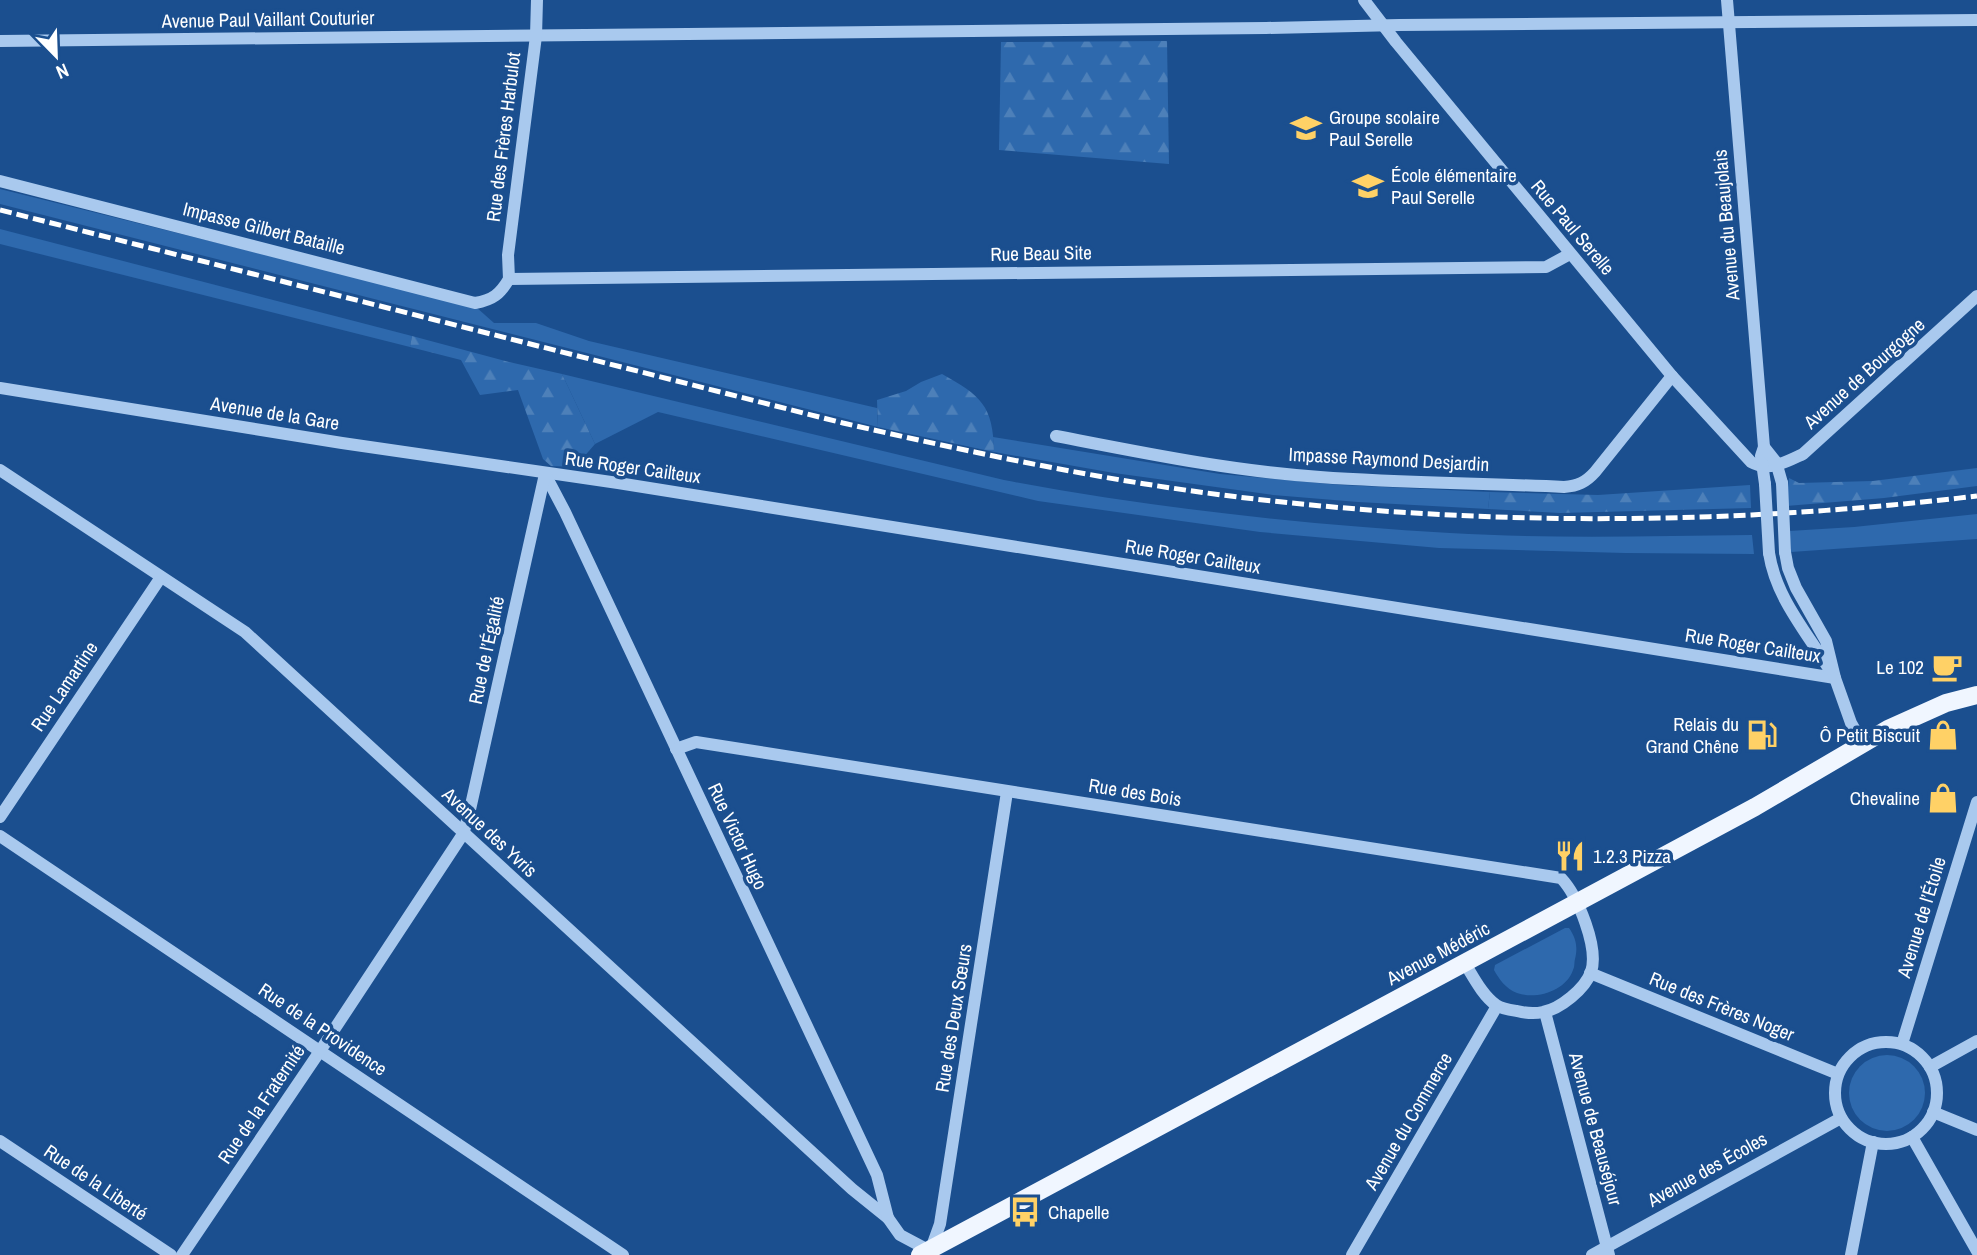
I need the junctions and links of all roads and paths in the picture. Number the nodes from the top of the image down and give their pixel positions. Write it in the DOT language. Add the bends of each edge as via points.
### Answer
graph roads {
  1 [pos="537,0"];
  2 [pos="1364,0"];
  3 [pos="1727,0"];
  4 [pos="1977,20"];
  5 [pos="1729,23"];
  6 [pos="1382,25"];
  7 [pos="536,36"];
  8 [pos="0,41"];
  9 [pos="0,181"];
  10 [pos="1570,254"];
  11 [pos="509,279"];
  12 [pos="1977,296"];
  13 [pos="1672,376"];
  14 [pos="0,388"];
  15 [pos="1056,436"];
  16 [pos="1770,466"];
  17 [pos="0,470"];
  18 [pos="545,474"];
  19 [pos="161,577"];
  20 [pos="1835,678"];
  21 [pos="1977,695"];
  22 [pos="1863,744"];
  23 [pos="676,750"];
  24 [pos="1007,792"];
  25 [pos="1977,802"];
  26 [pos="0,817"];
  27 [pos="463,834"];
  28 [pos="0,836"];
  29 [pos="1576,903"];
  30 [pos="1464,962"];
  31 [pos="1590,973"];
  32 [pos="1497,1006"];
  33 [pos="1545,1012"];
  34 [pos="1977,1041"];
  35 [pos="1902,1044"];
  36 [pos="320,1051"];
  37 [pos="1930,1067"];
  38 [pos="1838,1074"];
  39 [pos="1933,1112"];
  40 [pos="1841,1118"];
  41 [pos="1977,1130"];
  42 [pos="1912,1137"];
  43 [pos="0,1141"];
  44 [pos="1873,1142"];
  45 [pos="888,1218"];
  46 [pos="1608,1251"];
  47 [pos="1977,1251"];
  48 [pos="929,1253"];
  49 [pos="171,1255"];
  50 [pos="182,1255"];
  51 [pos="623,1255"];
  52 [pos="1352,1255"];
  53 [pos="1592,1255"];
  54 [pos="1851,1255"];
  1 -- 7 [label="street, Rue des Frères Harbulot"];
  2 -- 6 [label="street, Rue Paul Serelle"];
  3 -- 5 [label="street, Avenue du Beaujolais"];
  4 -- 5 [label="street, Avenue Paul Vaillant Couturier"];
  5 -- 6 [label="street, Avenue Paul Vaillant Couturier"];
  5 -- 16 [label="street, Avenue du Beaujolais" via="1764,447 1771,455"];
  6 -- 7 [label="street, Avenue Paul Vaillant Couturier"];
  6 -- 10 [label="street, Rue Paul Serelle"];
  7 -- 8 [label="street, Avenue Paul Vaillant Couturier"];
  7 -- 11 [label="street, Rue des Frères Harbulot" via="508,255"];
  9 -- 11 [label="street, Impasse Gilbert Bataille" via="475,303 501,293"];
  10 -- 11 [label="street, Rue Beau Site" via="1546,267"];
  10 -- 13 [label="street, Rue Paul Serelle"];
  12 -- 16 [label="street, Avenue de Bourgogne" via="1803,454"];
  13 -- 15 [label="street, Impasse Raymond Desjardin" via="1589,478 1564,487 1318,477 1189,462"];
  13 -- 16 [label="street, Rue Paul Serelle" via="1751,462"];
  14 -- 18 [label="street, Avenue de la Gare"];
  16 -- 20 [label="street, bridge" via="1782,483 1788,568 1826,641"];
  16 -- 20 [label="street, bridge" via="1765,484 1771,569 1783,597"];
  17 -- 19 [label="street, Avenue des Yvris"];
  18 -- 20 [label="street, Rue Roger Cailteux"];
  18 -- 23 [label="street, Rue Victor Hugo"];
  18 -- 27 [label="street, Rue de l’Égalité"];
  19 -- 26 [label="street, Rue Lamartine"];
  19 -- 27 [label="street, Avenue des Yvris" via="246,632"];
  20 -- 22 [label="street"];
  21 -- 22 [label="main road, Avenue Médéric" via="1923,712"];
  22 -- 29 [label="main road, Avenue Médéric"];
  23 -- 24 [label="street, Rue des Bois" via="696,742"];
  23 -- 45 [label="street, Rue Victor Hugo" via="877,1175"];
  24 -- 29 [label="street, Rue des Bois" via="1560,878"];
  24 -- 48 [label="street, Rue des Deux Sœurs" via="940,1224"];
  25 -- 35 [label="street, Avenue de l’Étoile"];
  27 -- 36 [label="street, Rue de la Fraternité"];
  27 -- 45 [label="street, Avenue des Yvris"];
  28 -- 36 [label="street, Rue de la Providence"];
  29 -- 30 [label="main road, Avenue Médéric"];
  29 -- 31 [label="street, Rue des Bois" via="1590,934"];
  30 -- 32 [label="street"];
  30 -- 48 [label="main road, Avenue Médéric"];
  31 -- 33 [label="street" via="1570,999"];
  31 -- 38 [label="street, Rue des Frères Noger"];
  32 -- 33 [label="street"];
  32 -- 52 [label="street, Avenue du Commerce"];
  33 -- 46 [label="street, Avenue de Beauséjour"];
  34 -- 37 [label="street"];
  35 -- 37 [label="street"];
  35 -- 38 [label="street" via="1887,1041 1858,1050"];
  36 -- 50 [label="street, Rue de la Fraternité"];
  36 -- 51 [label="street, Rue de la Providence"];
  37 -- 39 [label="street" via="1936,1081"];
  38 -- 40 [label="street" via="1836,1104"];
  39 -- 41 [label="street"];
  39 -- 42 [label="street"];
  40 -- 44 [label="street"];
  40 -- 46 [label="street, Avenue des Écoles"];
  42 -- 44 [label="street" via="1886,1144"];
  42 -- 47 [label="street"];
  43 -- 49 [label="street, Rue de la Liberté"];
  44 -- 54 [label="street"];
  45 -- 48 [label="street, Avenue des Yvris" via="900,1235"];
  46 -- 53 [label="street, Avenue des Écoles"];
}
